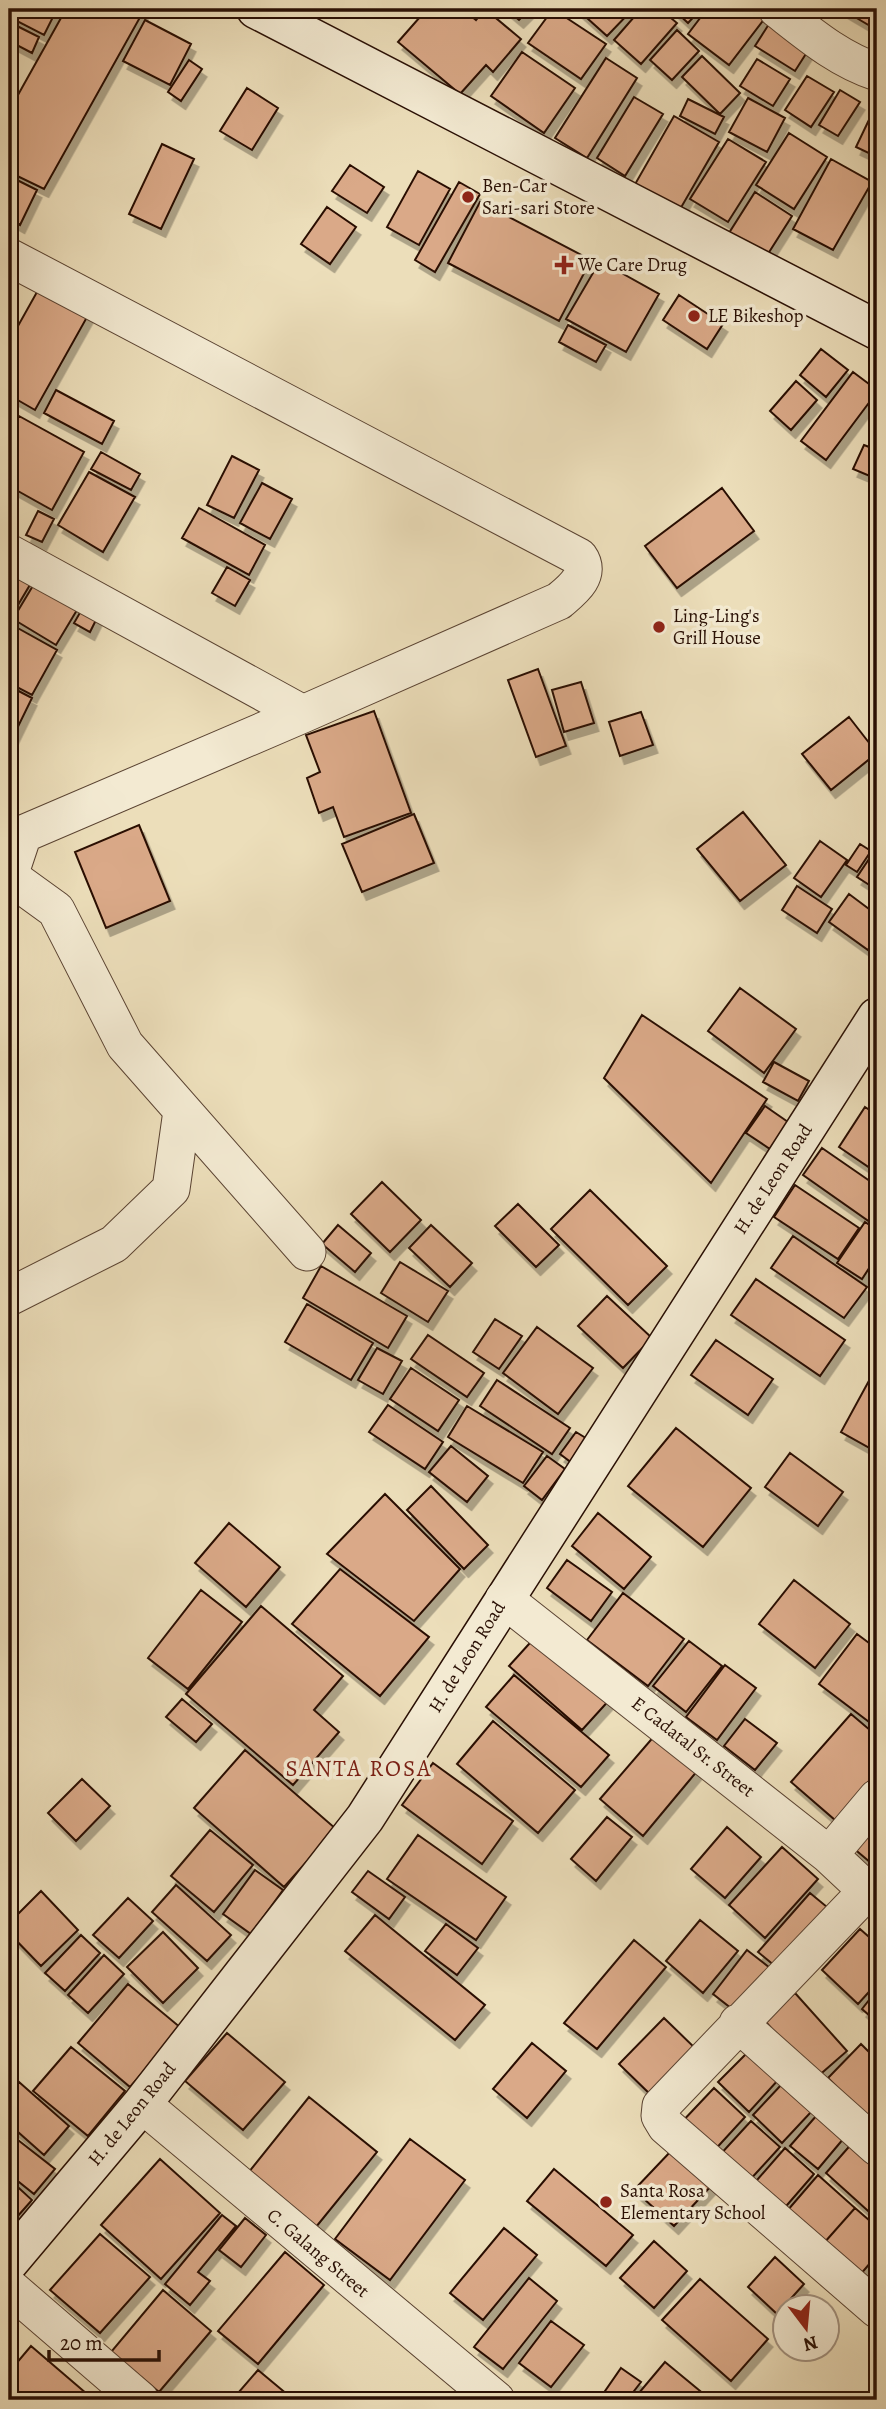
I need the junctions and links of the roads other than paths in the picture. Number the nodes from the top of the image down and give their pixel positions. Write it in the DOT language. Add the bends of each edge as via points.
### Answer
graph roads {
  1 [pos="256,9"];
  2 [pos="777,9"];
  3 [pos="877,72"];
  4 [pos="9,257"];
  5 [pos="877,330"];
  6 [pos="9,553"];
  7 [pos="303,714"];
  8 [pos="16,831"];
  9 [pos="9,876"];
  10 [pos="877,1017"];
  11 [pos="182,1111"];
  12 [pos="307,1252"];
  13 [pos="9,1297"];
  14 [pos="504,1599"];
  15 [pos="877,1798"];
  16 [pos="829,1854"];
  17 [pos="872,1895"];
  18 [pos="738,2024"];
  19 [pos="142,2104"];
  20 [pos="877,2147"];
  21 [pos="9,2262"];
  22 [pos="9,2287"];
  23 [pos="877,2309"];
  24 [pos="140,2400"];
  25 [pos="496,2400"];
  1 -- 5 [label="street"];
  2 -- 3 [label="street" via="826,47"];
  4 -- 7 [label="street" via="579,557 584,564 577,585 559,601"];
  6 -- 7 [label="street"];
  7 -- 8 [label="street"];
  8 -- 9 [label="street"];
  9 -- 11 [label="street" via="56,910 125,1045"];
  10 -- 14 [label="street, H. de Leon Road"];
  11 -- 12 [label="street"];
  11 -- 13 [label="street" via="170,1188 114,1244"];
  14 -- 16 [label="street, E Cadatal Sr. Street"];
  14 -- 19 [label="street, H. de Leon Road" via="365,1818"];
  15 -- 16 [label="street"];
  16 -- 17 [label="street, E Cadatal Sr. Street"];
  17 -- 18 [label="street"];
  18 -- 20 [label="street"];
  18 -- 23 [label="street" via="661,2106 660,2116"];
  19 -- 21 [label="street, H. de Leon Road"];
  19 -- 25 [label="street, C. Galang Street"];
  22 -- 24 [label="street"];
}
